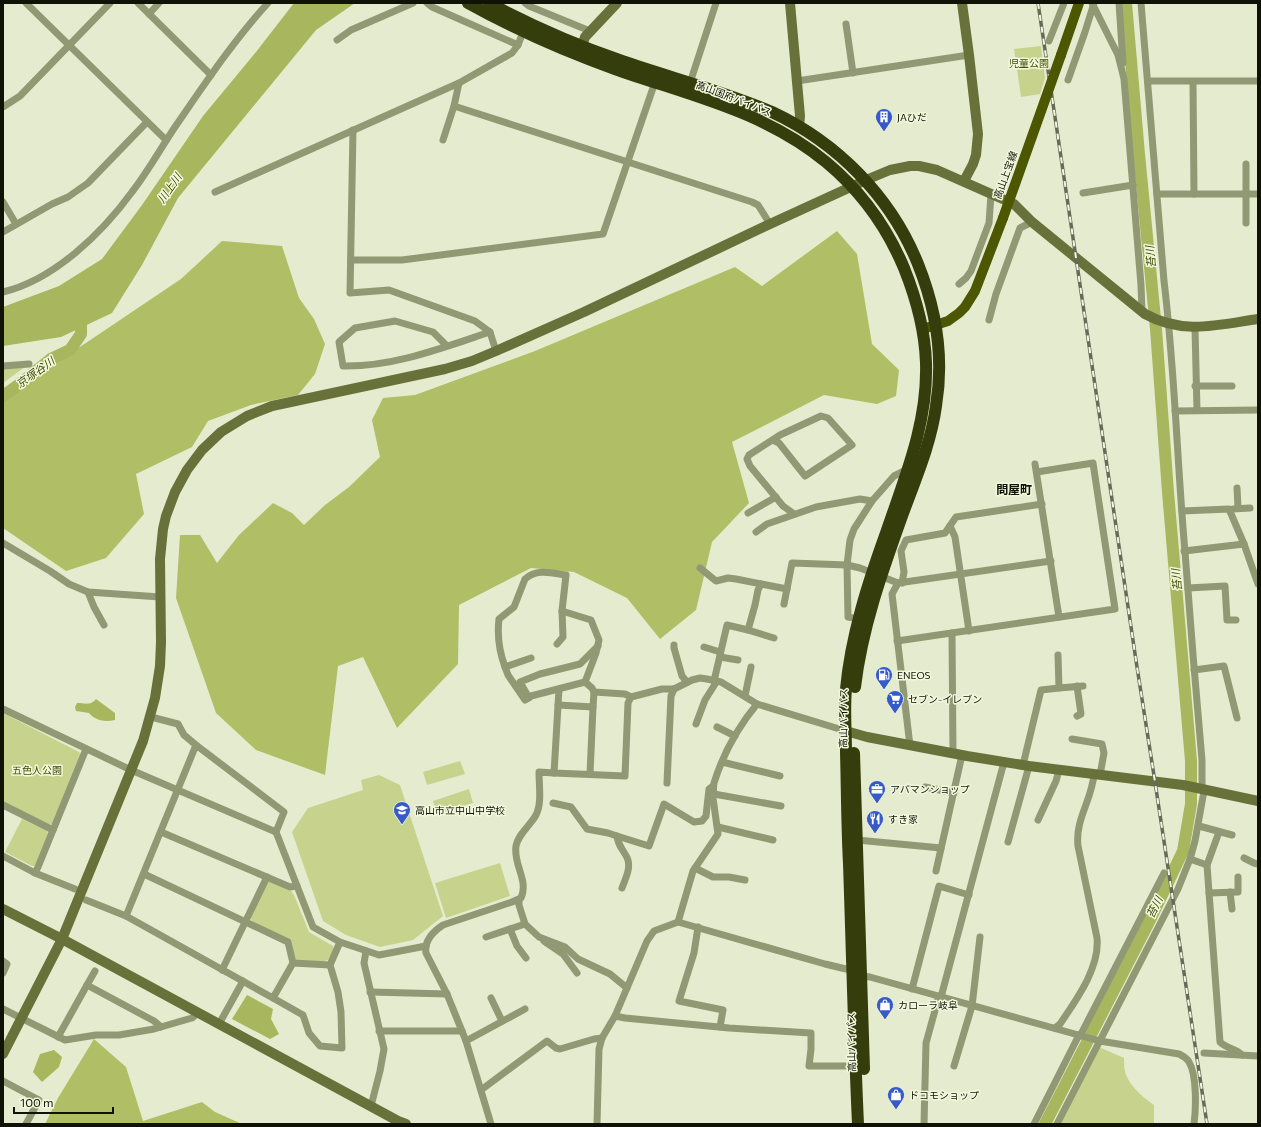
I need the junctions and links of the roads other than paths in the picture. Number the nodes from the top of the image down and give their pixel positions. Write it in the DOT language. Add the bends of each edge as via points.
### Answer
graph roads {
  1 [pos="26,3"];
  2 [pos="110,3"];
  3 [pos="138,3"];
  4 [pos="159,3"];
  5 [pos="268,3"];
  6 [pos="413,3"];
  7 [pos="427,3"];
  8 [pos="468,3"];
  9 [pos="525,3"];
  10 [pos="617,3"];
  11 [pos="716,3"];
  12 [pos="790,3"];
  13 [pos="962,3"];
  14 [pos="1064,3"];
  15 [pos="1079,3"];
  16 [pos="1119,3"];
  17 [pos="1141,3"];
  18 [pos="1093,4"];
  19 [pos="494,8"];
  20 [pos="149,14"];
  21 [pos="846,24"];
  22 [pos="590,31"];
  23 [pos="523,32"];
  24 [pos="337,40"];
  25 [pos="1049,41"];
  26 [pos="69,45"];
  27 [pos="518,45"];
  28 [pos="582,46"];
  29 [pos="969,55"];
  30 [pos="853,73"];
  31 [pos="211,75"];
  32 [pos="1124,79"];
  33 [pos="1068,80"];
  34 [pos="797,81"];
  35 [pos="1148,81"];
  36 [pos="1258,81"];
  37 [pos="655,82"];
  38 [pos="1194,82"];
  39 [pos="459,83"];
  40 [pos="690,83"];
  41 [pos="3,106"];
  42 [pos="454,106"];
  43 [pos="147,122"];
  44 [pos="800,127"];
  45 [pos="354,130"];
  46 [pos="166,140"];
  47 [pos="443,140"];
  48 [pos="628,163"];
  49 [pos="1246,164"];
  50 [pos="866,180"];
  51 [pos="964,181"];
  52 [pos="1133,185"];
  53 [pos="853,186"];
  54 [pos="215,192"];
  55 [pos="1083,193"];
  56 [pos="991,194"];
  57 [pos="1157,194"];
  58 [pos="1194,194"];
  59 [pos="1246,194"];
  60 [pos="1258,194"];
  61 [pos="3,202"];
  62 [pos="1032,222"];
  63 [pos="1246,223"];
  64 [pos="16,224"];
  65 [pos="770,224"];
  66 [pos="3,232"];
  67 [pos="351,260"];
  68 [pos="958,284"];
  69 [pos="3,292"];
  70 [pos="1144,312"];
  71 [pos="1258,319"];
  72 [pos="990,320"];
  73 [pos="1166,323"];
  74 [pos="936,325"];
  75 [pos="1195,328"];
  76 [pos="922,329"];
  77 [pos="490,332"];
  78 [pos="446,346"];
  79 [pos="496,351"];
  80 [pos="29,364"];
  81 [pos="3,366"];
  82 [pos="1195,386"];
  83 [pos="1232,386"];
  84 [pos="1174,410"];
  85 [pos="1197,410"];
  86 [pos="1258,410"];
  87 [pos="773,440"];
  88 [pos="1036,464"];
  89 [pos="909,468"];
  90 [pos="1036,472"];
  91 [pos="1237,488"];
  92 [pos="776,497"];
  93 [pos="872,501"];
  94 [pos="1042,504"];
  95 [pos="1238,508"];
  96 [pos="1250,508"];
  97 [pos="1229,509"];
  98 [pos="1182,511"];
  99 [pos="748,514"];
  100 [pos="794,514"];
  101 [pos="950,526"];
  102 [pos="756,532"];
  103 [pos="3,544"];
  104 [pos="1244,544"];
  105 [pos="1184,551"];
  106 [pos="1051,561"];
  107 [pos="847,565"];
  108 [pos="700,568"];
  109 [pos="876,574"];
  110 [pos="960,575"];
  111 [pos="1258,582"];
  112 [pos="900,583"];
  113 [pos="761,584"];
  114 [pos="1188,588"];
  115 [pos="787,589"];
  116 [pos="88,592"];
  117 [pos="160,596"];
  118 [pos="784,604"];
  119 [pos="562,611"];
  120 [pos="1059,618"];
  121 [pos="859,619"];
  122 [pos="1236,620"];
  123 [pos="104,625"];
  124 [pos="748,630"];
  125 [pos="969,631"];
  126 [pos="952,633"];
  127 [pos="774,638"];
  128 [pos="897,641"];
  129 [pos="557,644"];
  130 [pos="674,645"];
  131 [pos="598,646"];
  132 [pos="704,647"];
  133 [pos="720,654"];
  134 [pos="1058,655"];
  135 [pos="531,658"];
  136 [pos="738,660"];
  137 [pos="751,667"];
  138 [pos="505,668"];
  139 [pos="1194,670"];
  140 [pos="716,681"];
  141 [pos="585,682"];
  142 [pos="687,682"];
  143 [pos="1059,688"];
  144 [pos="559,689"];
  145 [pos="674,689"];
  146 [pos="594,692"];
  147 [pos="745,696"];
  148 [pos="631,697"];
  149 [pos="529,698"];
  150 [pos="757,704"];
  151 [pos="558,705"];
  152 [pos="593,707"];
  153 [pos="3,709"];
  154 [pos="1077,716"];
  155 [pos="155,718"];
  156 [pos="1237,718"];
  157 [pos="696,724"];
  158 [pos="717,727"];
  159 [pos="849,732"];
  160 [pos="735,736"];
  161 [pos="1072,739"];
  162 [pos="196,745"];
  163 [pos="910,746"];
  164 [pos="86,749"];
  165 [pos="958,754"];
  166 [pos="722,762"];
  167 [pos="1004,762"];
  168 [pos="1026,765"];
  169 [pos="131,770"];
  170 [pos="1059,770"];
  171 [pos="554,773"];
  172 [pos="590,774"];
  173 [pos="1097,774"];
  174 [pos="780,776"];
  175 [pos="667,783"];
  176 [pos="714,786"];
  177 [pos="925,787"];
  178 [pos="178,790"];
  179 [pos="1202,790"];
  180 [pos="954,793"];
  181 [pos="714,794"];
  182 [pos="1258,801"];
  183 [pos="553,803"];
  184 [pos="3,805"];
  185 [pos="781,806"];
  186 [pos="1038,820"];
  187 [pos="1199,826"];
  188 [pos="718,827"];
  189 [pos="53,830"];
  190 [pos="161,832"];
  191 [pos="276,832"];
  192 [pos="1219,832"];
  193 [pos="1232,835"];
  194 [pos="617,836"];
  195 [pos="773,840"];
  196 [pos="857,840"];
  197 [pos="1008,842"];
  198 [pos="942,848"];
  199 [pos="3,856"];
  200 [pos="1244,858"];
  201 [pos="1190,859"];
  202 [pos="1258,864"];
  203 [pos="1206,865"];
  204 [pos="695,868"];
  205 [pos="936,871"];
  206 [pos="35,873"];
  207 [pos="1164,873"];
  208 [pos="144,874"];
  209 [pos="267,877"];
  210 [pos="1238,877"];
  211 [pos="745,880"];
  212 [pos="297,886"];
  213 [pos="622,888"];
  214 [pos="75,889"];
  215 [pos="1230,892"];
  216 [pos="1209,893"];
  217 [pos="968,895"];
  218 [pos="86,900"];
  219 [pos="519,900"];
  220 [pos="3,909"];
  221 [pos="1232,909"];
  222 [pos="126,916"];
  223 [pos="246,922"];
  224 [pos="678,922"];
  225 [pos="525,924"];
  226 [pos="698,927"];
  227 [pos="510,929"];
  228 [pos="486,937"];
  229 [pos="539,937"];
  230 [pos="980,937"];
  231 [pos="62,939"];
  232 [pos="340,942"];
  233 [pos="426,946"];
  234 [pos="366,951"];
  235 [pos="526,958"];
  236 [pos="3,961"];
  237 [pos="293,963"];
  238 [pos="330,965"];
  239 [pos="222,970"];
  240 [pos="95,971"];
  241 [pos="3,972"];
  242 [pos="577,973"];
  243 [pos="857,973"];
  244 [pos="243,981"];
  245 [pos="87,985"];
  246 [pos="628,988"];
  247 [pos="912,989"];
  248 [pos="370,992"];
  249 [pos="447,994"];
  250 [pos="940,997"];
  251 [pos="273,998"];
  252 [pos="491,998"];
  253 [pos="972,1006"];
  254 [pos="3,1009"];
  255 [pos="525,1009"];
  256 [pos="198,1013"];
  257 [pos="615,1016"];
  258 [pos="21,1018"];
  259 [pos="502,1021"];
  260 [pos="219,1024"];
  261 [pos="161,1027"];
  262 [pos="720,1027"];
  263 [pos="1055,1028"];
  264 [pos="379,1031"];
  265 [pos="462,1031"];
  266 [pos="1081,1036"];
  267 [pos="58,1038"];
  268 [pos="602,1038"];
  269 [pos="466,1041"];
  270 [pos="1098,1041"];
  271 [pos="1204,1053"];
  272 [pos="3,1054"];
  273 [pos="1242,1055"];
  274 [pos="1258,1056"];
  275 [pos="850,1066"];
  276 [pos="954,1066"];
  277 [pos="3,1081"];
  278 [pos="481,1090"];
  279 [pos="370,1106"];
  280 [pos="26,1124"];
  281 [pos="406,1124"];
  282 [pos="491,1124"];
  283 [pos="597,1124"];
  284 [pos="858,1124"];
  285 [pos="865,1124"];
  286 [pos="924,1124"];
  287 [pos="1034,1124"];
  288 [pos="1057,1124"];
  289 [pos="1194,1124"];
  1 -- 26 [label="street"];
  2 -- 26 [label="street"];
  3 -- 20 [label="street"];
  4 -- 20 [label="street"];
  5 -- 31 [label="street"];
  6 -- 24 [label="street" via="351,30"];
  7 -- 27 [label="street"];
  8 -- 19 [label="highway, 高山国府バイパス"];
  9 -- 22 [label="street"];
  10 -- 22 [label="street"];
  11 -- 40 [label="street"];
  12 -- 34 [label="street"];
  13 -- 29 [label="street"];
  14 -- 25 [label="street"];
  15 -- 74 [label="main road, 高山上宝線, bridge" via="970,300 948,322"];
  16 -- 32 [label="street"];
  17 -- 35 [label="street"];
  18 -- 32 [label="street" via="1118,55"];
  18 -- 33 [label="street"];
  19 -- 23 [label="highway, 高山国府バイパス"];
  19 -- 28 [label="highway, 高山国府バイパス"];
  20 -- 31 [label="street"];
  21 -- 30 [label="street"];
  22 -- 28 [label="street"];
  23 -- 27 [label="street"];
  23 -- 37 [label="highway, 高山国府バイパス" via="579,56"];
  26 -- 41 [label="street" via="20,96"];
  26 -- 43 [label="street"];
  27 -- 39 [label="street" via="512,53"];
  28 -- 40 [label="highway, 高山国府バイパス"];
  29 -- 30 [label="street"];
  29 -- 51 [label="street" via="978,144 973,164"];
  30 -- 34 [label="street"];
  31 -- 46 [label="street"];
  32 -- 52 [label="street"];
  34 -- 44 [label="street"];
  35 -- 38 [label="street"];
  35 -- 57 [label="street"];
  36 -- 38 [label="street"];
  37 -- 48 [label="street"];
  37 -- 53 [label="highway, 高山国府バイパス" via="738,110 769,124 810,149"];
  38 -- 58 [label="street"];
  39 -- 42 [label="street"];
  39 -- 45 [label="street"];
  40 -- 44 [label="highway, 高山国府バイパス" via="757,106"];
  42 -- 47 [label="street"];
  42 -- 48 [label="street"];
  43 -- 46 [label="street"];
  43 -- 64 [label="street" via="88,183"];
  44 -- 50 [label="highway, 高山国府バイパス" via="828,146"];
  45 -- 54 [label="street"];
  45 -- 67 [label="street"];
  46 -- 69 [label="street" via="132,192 105,224 79,249 44,275"];
  48 -- 65 [label="street" via="752,202 758,205"];
  48 -- 67 [label="street" via="603,234 402,260"];
  49 -- 59 [label="street"];
  50 -- 51 [label="street" via="890,170 910,166 927,167"];
  50 -- 53 [label="street"];
  50 -- 74 [label="highway, 高山国府バイパス" via="888,208 907,240 923,276"];
  51 -- 56 [label="street"];
  52 -- 55 [label="street"];
  52 -- 70 [label="street"];
  53 -- 65 [label="street"];
  53 -- 76 [label="highway, 高山国府バイパス" via="874,212 892,242 908,278"];
  56 -- 62 [label="street" via="1014,204"];
  56 -- 68 [label="street" via="990,216 971,271"];
  57 -- 58 [label="street"];
  57 -- 73 [label="street"];
  58 -- 59 [label="street"];
  59 -- 60 [label="street"];
  59 -- 63 [label="street"];
  61 -- 64 [label="street"];
  62 -- 70 [label="street"];
  62 -- 72 [label="street" via="1020,228 996,294"];
  64 -- 66 [label="street"];
  65 -- 79 [label="street"];
  67 -- 77 [label="street" via="350,293 389,290 475,321"];
  70 -- 73 [label="street"];
  71 -- 75 [label="street"];
  73 -- 75 [label="street"];
  73 -- 84 [label="street"];
  74 -- 76 [label="main road, 高山上宝線"];
  74 -- 109 [label="highway, 高山バイパス" via="939,378 932,429 919,471"];
  75 -- 82 [label="street"];
  76 -- 89 [label="highway, 高山バイパス" via="926,352 926,382 920,423"];
  77 -- 78 [label="street"];
  77 -- 79 [label="street"];
  78 -- 78 [label="street" via="397,361 343,366 339,342 355,328 395,321 433,332"];
  79 -- 117 [label="street" via="445,369 272,406 247,416 221,432 193,461 170,504 161,544"];
  80 -- 81 [label="street"];
  82 -- 83 [label="street"];
  82 -- 85 [label="street"];
  84 -- 85 [label="street"];
  84 -- 98 [label="street"];
  85 -- 86 [label="street"];
  87 -- 87 [label="street" via="821,416 828,418 852,445 805,476 780,442"];
  87 -- 92 [label="street" via="749,455 747,459"];
  88 -- 90 [label="street"];
  89 -- 93 [label="street" via="894,476"];
  89 -- 109 [label="highway, 高山バイパス"];
  90 -- 94 [label="street"];
  90 -- 120 [label="street" via="1093,463 1096,478 1116,609"];
  91 -- 95 [label="street"];
  92 -- 99 [label="street"];
  92 -- 100 [label="street"];
  93 -- 100 [label="street" via="860,499 816,506"];
  93 -- 107 [label="street" via="854,529"];
  94 -- 101 [label="street" via="956,517"];
  94 -- 106 [label="street"];
  95 -- 96 [label="street"];
  95 -- 97 [label="street"];
  97 -- 98 [label="street"];
  97 -- 104 [label="street"];
  98 -- 105 [label="street"];
  100 -- 102 [label="street" via="767,524"];
  101 -- 110 [label="street" via="955,537"];
  101 -- 112 [label="street" via="945,533 906,540 901,551 904,572"];
  103 -- 116 [label="street" via="69,584"];
  104 -- 105 [label="street"];
  104 -- 111 [label="street"];
  105 -- 114 [label="street"];
  106 -- 110 [label="street"];
  106 -- 120 [label="street"];
  107 -- 109 [label="street"];
  107 -- 115 [label="street" via="792,563"];
  107 -- 121 [label="street" via="848,617"];
  108 -- 113 [label="street" via="716,581 736,578"];
  109 -- 112 [label="street"];
  109 -- 121 [label="highway, 高山バイパス"];
  109 -- 159 [label="highway, 高山バイパス" via="860,648"];
  110 -- 112 [label="street"];
  110 -- 125 [label="street"];
  112 -- 128 [label="street" via="892,594"];
  113 -- 115 [label="street"];
  113 -- 124 [label="street"];
  114 -- 122 [label="street" via="1225,586 1227,620"];
  114 -- 139 [label="street"];
  115 -- 118 [label="street"];
  116 -- 117 [label="street"];
  116 -- 123 [label="street"];
  117 -- 169 [label="street" via="161,642 158,681 147,730"];
  119 -- 129 [label="street" via="563,637"];
  119 -- 131 [label="street" via="591,620 599,640"];
  119 -- 138 [label="street" via="566,575 540,572 528,576 514,607 499,619 498,640"];
  120 -- 125 [label="street"];
  121 -- 159 [label="highway, 高山バイパス" via="846,692"];
  124 -- 127 [label="street"];
  124 -- 133 [label="street" via="727,625"];
  125 -- 126 [label="street"];
  126 -- 128 [label="street"];
  126 -- 165 [label="street"];
  128 -- 163 [label="street"];
  130 -- 142 [label="street" via="682,676"];
  131 -- 141 [label="street"];
  131 -- 149 [label="street" via="580,664 520,682"];
  132 -- 133 [label="street"];
  133 -- 136 [label="street"];
  133 -- 140 [label="street"];
  134 -- 143 [label="street"];
  135 -- 138 [label="street"];
  137 -- 147 [label="street"];
  138 -- 149 [label="street" via="525,700"];
  139 -- 156 [label="street" via="1224,666"];
  139 -- 179 [label="street"];
  140 -- 142 [label="street" via="700,678"];
  140 -- 147 [label="street"];
  140 -- 157 [label="street"];
  141 -- 144 [label="street"];
  141 -- 146 [label="street"];
  142 -- 145 [label="street"];
  143 -- 154 [label="street" via="1080,686 1081,714"];
  143 -- 168 [label="street" via="1041,690"];
  144 -- 149 [label="street"];
  144 -- 151 [label="street"];
  145 -- 148 [label="street"];
  145 -- 175 [label="street" via="671,696"];
  146 -- 148 [label="street" via="625,694"];
  146 -- 152 [label="street"];
  147 -- 150 [label="street"];
  148 -- 172 [label="street" via="628,703 625,776"];
  150 -- 159 [label="street"];
  150 -- 160 [label="street"];
  151 -- 152 [label="street"];
  151 -- 171 [label="street"];
  152 -- 172 [label="street"];
  153 -- 164 [label="street"];
  155 -- 162 [label="street" via="178,724 184,735"];
  158 -- 160 [label="street"];
  159 -- 163 [label="street"];
  159 -- 196 [label="highway, 高山バイパス"];
  159 -- 243 [label="highway, 高山バイパス" via="847,821"];
  160 -- 166 [label="street"];
  161 -- 173 [label="street" via="1102,744 1104,753"];
  162 -- 178 [label="street"];
  162 -- 191 [label="street" via="284,812"];
  163 -- 165 [label="street"];
  164 -- 169 [label="street"];
  164 -- 189 [label="street"];
  165 -- 167 [label="street"];
  165 -- 180 [label="street"];
  166 -- 174 [label="street"];
  166 -- 176 [label="street"];
  167 -- 168 [label="street"];
  167 -- 217 [label="street"];
  168 -- 170 [label="street"];
  168 -- 197 [label="street"];
  169 -- 178 [label="street"];
  169 -- 231 [label="street"];
  170 -- 173 [label="street"];
  170 -- 186 [label="street"];
  171 -- 172 [label="street"];
  171 -- 219 [label="street" via="539,772 538,809 516,846 516,860 524,886"];
  173 -- 179 [label="street"];
  173 -- 263 [label="street" via="1077,834 1098,951 1082,990"];
  176 -- 181 [label="street"];
  176 -- 194 [label="street" via="709,789 706,816 702,821 694,822 664,804 649,846"];
  177 -- 180 [label="street"];
  178 -- 190 [label="street"];
  178 -- 191 [label="street"];
  179 -- 182 [label="street"];
  179 -- 187 [label="street"];
  180 -- 198 [label="street"];
  181 -- 185 [label="street"];
  181 -- 188 [label="street"];
  183 -- 194 [label="street" via="571,807 587,829"];
  184 -- 189 [label="street"];
  187 -- 192 [label="street"];
  187 -- 201 [label="street"];
  188 -- 195 [label="street"];
  188 -- 204 [label="street" via="718,834"];
  189 -- 206 [label="street"];
  190 -- 208 [label="street"];
  190 -- 209 [label="street"];
  191 -- 212 [label="street"];
  192 -- 193 [label="street"];
  192 -- 203 [label="street"];
  194 -- 213 [label="street" via="629,865"];
  196 -- 198 [label="street"];
  196 -- 243 [label="highway, 高山バイパス"];
  198 -- 205 [label="street"];
  199 -- 206 [label="street"];
  200 -- 202 [label="street"];
  201 -- 203 [label="street"];
  201 -- 270 [label="street" via="1178,889"];
  203 -- 216 [label="street"];
  204 -- 211 [label="street" via="713,877"];
  204 -- 224 [label="street"];
  206 -- 214 [label="street"];
  207 -- 266 [label="street"];
  208 -- 222 [label="street"];
  208 -- 223 [label="street"];
  209 -- 212 [label="street" via="290,887"];
  209 -- 223 [label="street"];
  210 -- 215 [label="street" via="1238,892"];
  212 -- 232 [label="street" via="313,927"];
  215 -- 216 [label="street"];
  215 -- 221 [label="street"];
  216 -- 273 [label="street" via="1220,1042 1226,1047 1238,1050"];
  217 -- 247 [label="street" via="939,886"];
  217 -- 250 [label="street"];
  218 -- 222 [label="street"];
  219 -- 225 [label="street"];
  219 -- 233 [label="street" via="443,926 430,938"];
  220 -- 231 [label="street"];
  222 -- 239 [label="street"];
  223 -- 237 [label="street" via="288,942"];
  223 -- 239 [label="street"];
  224 -- 226 [label="street"];
  224 -- 246 [label="street" via="658,929 652,934"];
  225 -- 227 [label="street"];
  225 -- 229 [label="street"];
  226 -- 243 [label="street"];
  226 -- 262 [label="street" via="694,952 680,1001 723,1010"];
  227 -- 228 [label="street"];
  227 -- 235 [label="street" via="517,946"];
  229 -- 242 [label="street" via="563,954"];
  229 -- 246 [label="street" via="566,947 578,959 610,974"];
  230 -- 253 [label="street"];
  231 -- 256 [label="street"];
  231 -- 258 [label="street"];
  232 -- 234 [label="street"];
  232 -- 238 [label="street"];
  233 -- 234 [label="street" via="380,955"];
  233 -- 249 [label="street" via="426,953"];
  234 -- 248 [label="street" via="364,963"];
  236 -- 241 [label="street" via="8,964"];
  237 -- 238 [label="street"];
  237 -- 251 [label="street"];
  238 -- 251 [label="street" via="341,1012 342,1048 320,1046 309,1033 303,1015"];
  239 -- 244 [label="street"];
  240 -- 245 [label="street"];
  243 -- 247 [label="street"];
  243 -- 284 [label="highway, 高山バイパス"];
  243 -- 285 [label="highway, 高山バイパス"];
  244 -- 251 [label="street"];
  244 -- 260 [label="street"];
  245 -- 261 [label="street"];
  245 -- 267 [label="street"];
  246 -- 257 [label="street"];
  247 -- 250 [label="street"];
  248 -- 249 [label="street"];
  248 -- 264 [label="street"];
  249 -- 265 [label="street"];
  250 -- 253 [label="street"];
  250 -- 286 [label="street" via="926,1043"];
  252 -- 259 [label="street"];
  253 -- 263 [label="street"];
  253 -- 276 [label="street"];
  254 -- 258 [label="street"];
  255 -- 259 [label="street"];
  256 -- 260 [label="street"];
  256 -- 261 [label="street" via="192,1018"];
  257 -- 262 [label="street"];
  257 -- 268 [label="street"];
  258 -- 267 [label="street"];
  258 -- 272 [label="street"];
  259 -- 269 [label="street"];
  260 -- 279 [label="street"];
  261 -- 267 [label="street" via="119,1035 96,1035 65,1040"];
  262 -- 275 [label="street" via="811,1033 809,1066"];
  263 -- 266 [label="street"];
  264 -- 265 [label="street"];
  264 -- 279 [label="street" via="384,1049"];
  265 -- 269 [label="street"];
  266 -- 270 [label="street"];
  266 -- 287 [label="street"];
  268 -- 278 [label="street" via="560,1049 547,1041"];
  268 -- 283 [label="street" via="598,1049"];
  269 -- 278 [label="street"];
  270 -- 288 [label="street"];
  270 -- 289 [label="street" via="1184,1056 1189,1062 1194,1082"];
  271 -- 273 [label="street"];
  273 -- 274 [label="street"];
  277 -- 280 [label="street" via="38,1100"];
  278 -- 282 [label="street"];
  279 -- 281 [label="street"];
}
